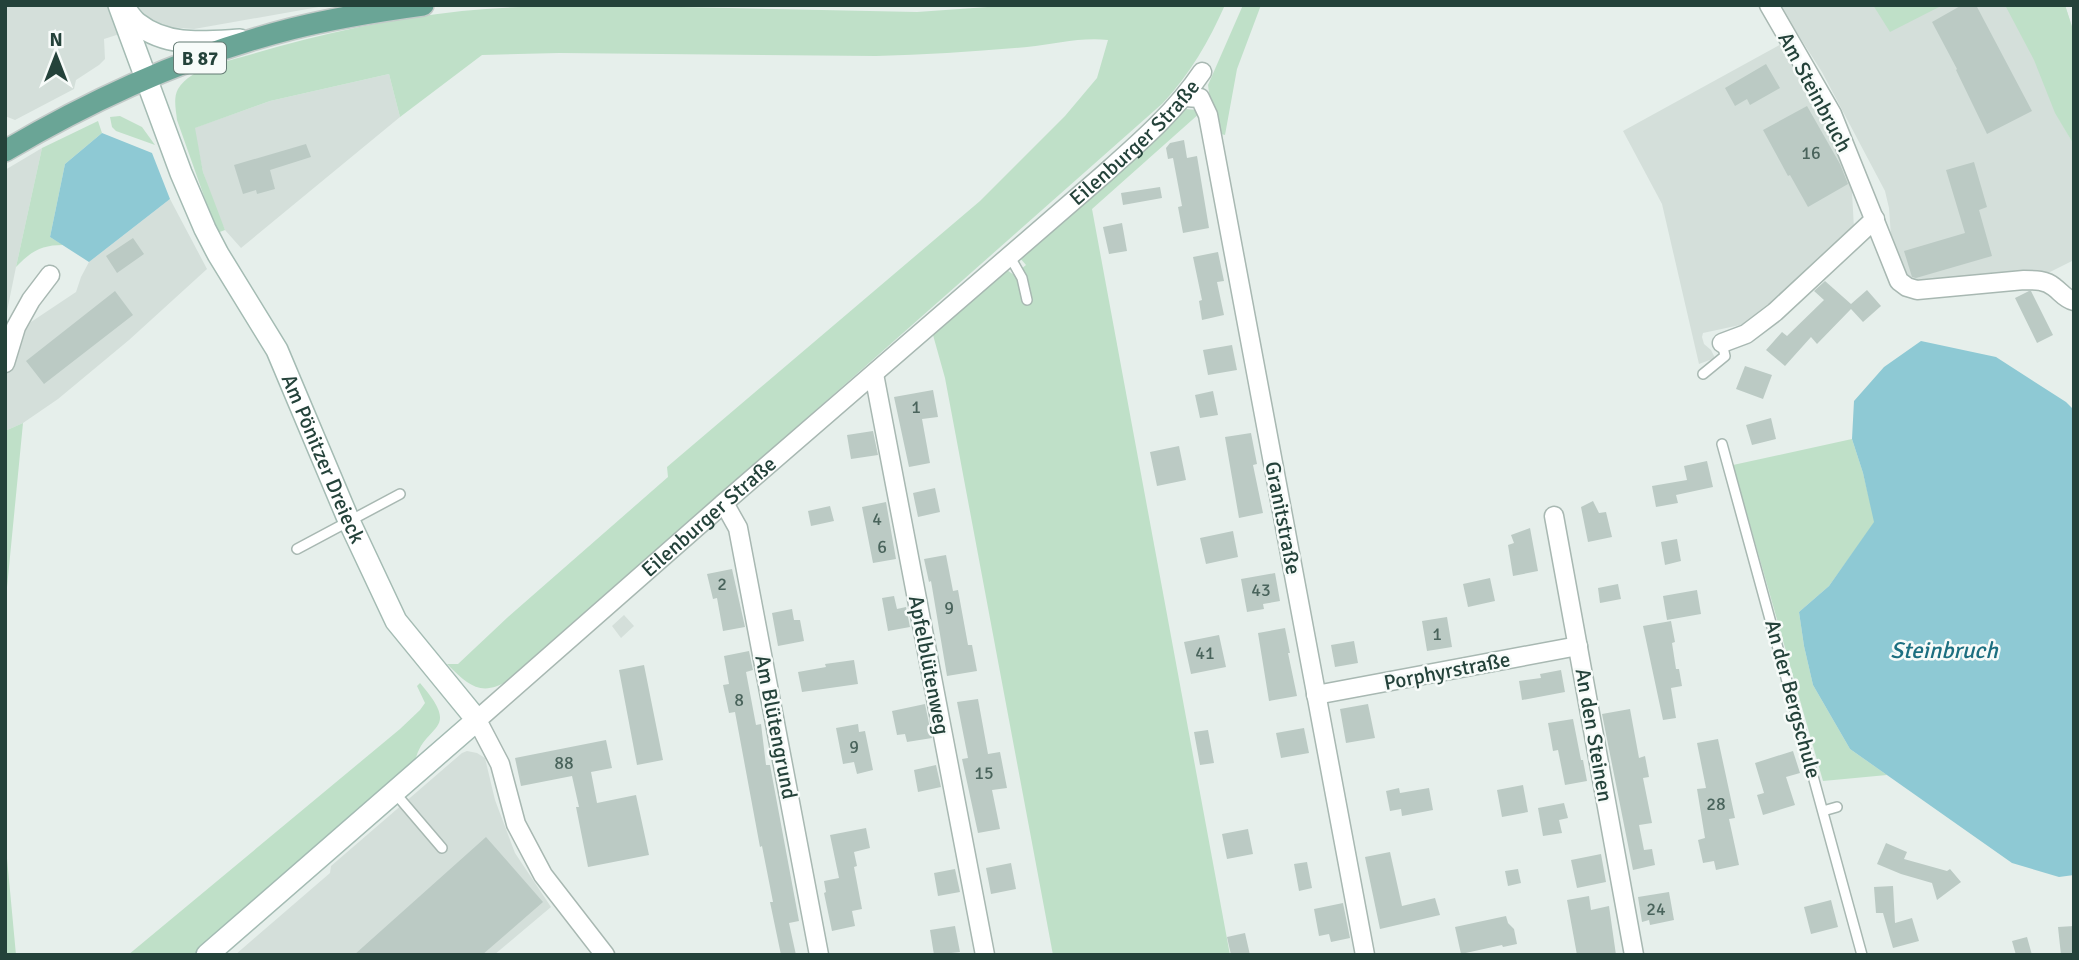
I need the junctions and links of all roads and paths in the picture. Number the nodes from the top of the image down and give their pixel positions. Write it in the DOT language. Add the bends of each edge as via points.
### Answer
graph roads {
  1 [pos="120,5"];
  2 [pos="423,5"];
  3 [pos="1769,5"];
  4 [pos="256,39"];
  5 [pos="1202,72"];
  6 [pos="146,80"];
  7 [pos="1185,97"];
  8 [pos="5,151"];
  9 [pos="1875,219"];
  10 [pos="1010,257"];
  11 [pos="50,275"];
  12 [pos="1027,300"];
  13 [pos="2074,301"];
  14 [pos="1722,342"];
  15 [pos="5,363"];
  16 [pos="874,374"];
  17 [pos="1703,374"];
  18 [pos="1722,444"];
  19 [pos="401,494"];
  20 [pos="724,503"];
  21 [pos="1554,516"];
  22 [pos="349,521"];
  23 [pos="297,549"];
  24 [pos="1578,646"];
  25 [pos="1316,695"];
  26 [pos="478,720"];
  27 [pos="395,793"];
  28 [pos="1837,807"];
  29 [pos="1823,811"];
  30 [pos="442,848"];
  31 [pos="595,951"];
  32 [pos="207,955"];
  33 [pos="819,955"];
  34 [pos="985,955"];
  35 [pos="1365,955"];
  36 [pos="1634,955"];
  37 [pos="1862,955"];
  1 -- 4 [label="street" via="137,24 163,38 184,42"];
  1 -- 6 [label="street, Am Pönitzer Dreieck"];
  2 -- 4 [label="main road, B 87"];
  3 -- 9 [label="street, Am Steinbruch" via="1832,114"];
  4 -- 6 [label="main road, B 87"];
  5 -- 7 [label="street, Eilenburger Straße"];
  6 -- 8 [label="main road, B 87"];
  6 -- 22 [label="street, Am Pönitzer Dreieck" via="192,200 218,254 277,350"];
  7 -- 10 [label="street, Eilenburger Straße"];
  7 -- 25 [label="street, Granitstraße" via="1200,98 1208,115"];
  9 -- 13 [label="street, Am Steinbruch" via="1899,281 1907,287 1917,290 2038,280 2052,284"];
  9 -- 14 [label="street" via="1775,312 1746,334"];
  10 -- 12 [label="lane"];
  10 -- 16 [label="street, Eilenburger Straße"];
  11 -- 15 [label="street" via="16,327"];
  14 -- 17 [label="lane" via="1725,356"];
  16 -- 20 [label="street, Eilenburger Straße"];
  16 -- 34 [label="street, Apfelblütenweg"];
  18 -- 29 [label="lane, An der Bergschule"];
  19 -- 22 [label="lane"];
  20 -- 26 [label="street, Eilenburger Straße"];
  20 -- 33 [label="street, Am Blütengrund" via="738,528"];
  21 -- 24 [label="street, An den Steinen"];
  22 -- 23 [label="lane"];
  22 -- 26 [label="street, Am Pönitzer Dreieck" via="396,621"];
  24 -- 25 [label="street, Porphyrstraße"];
  24 -- 36 [label="street, An den Steinen"];
  25 -- 35 [label="street, Granitstraße"];
  26 -- 27 [label="street, Eilenburger Straße"];
  26 -- 31 [label="street" via="500,764 521,834"];
  27 -- 30 [label="lane"];
  27 -- 32 [label="street, Eilenburger Straße"];
  28 -- 29 [label="lane"];
  29 -- 37 [label="lane, An der Bergschule"];
}
